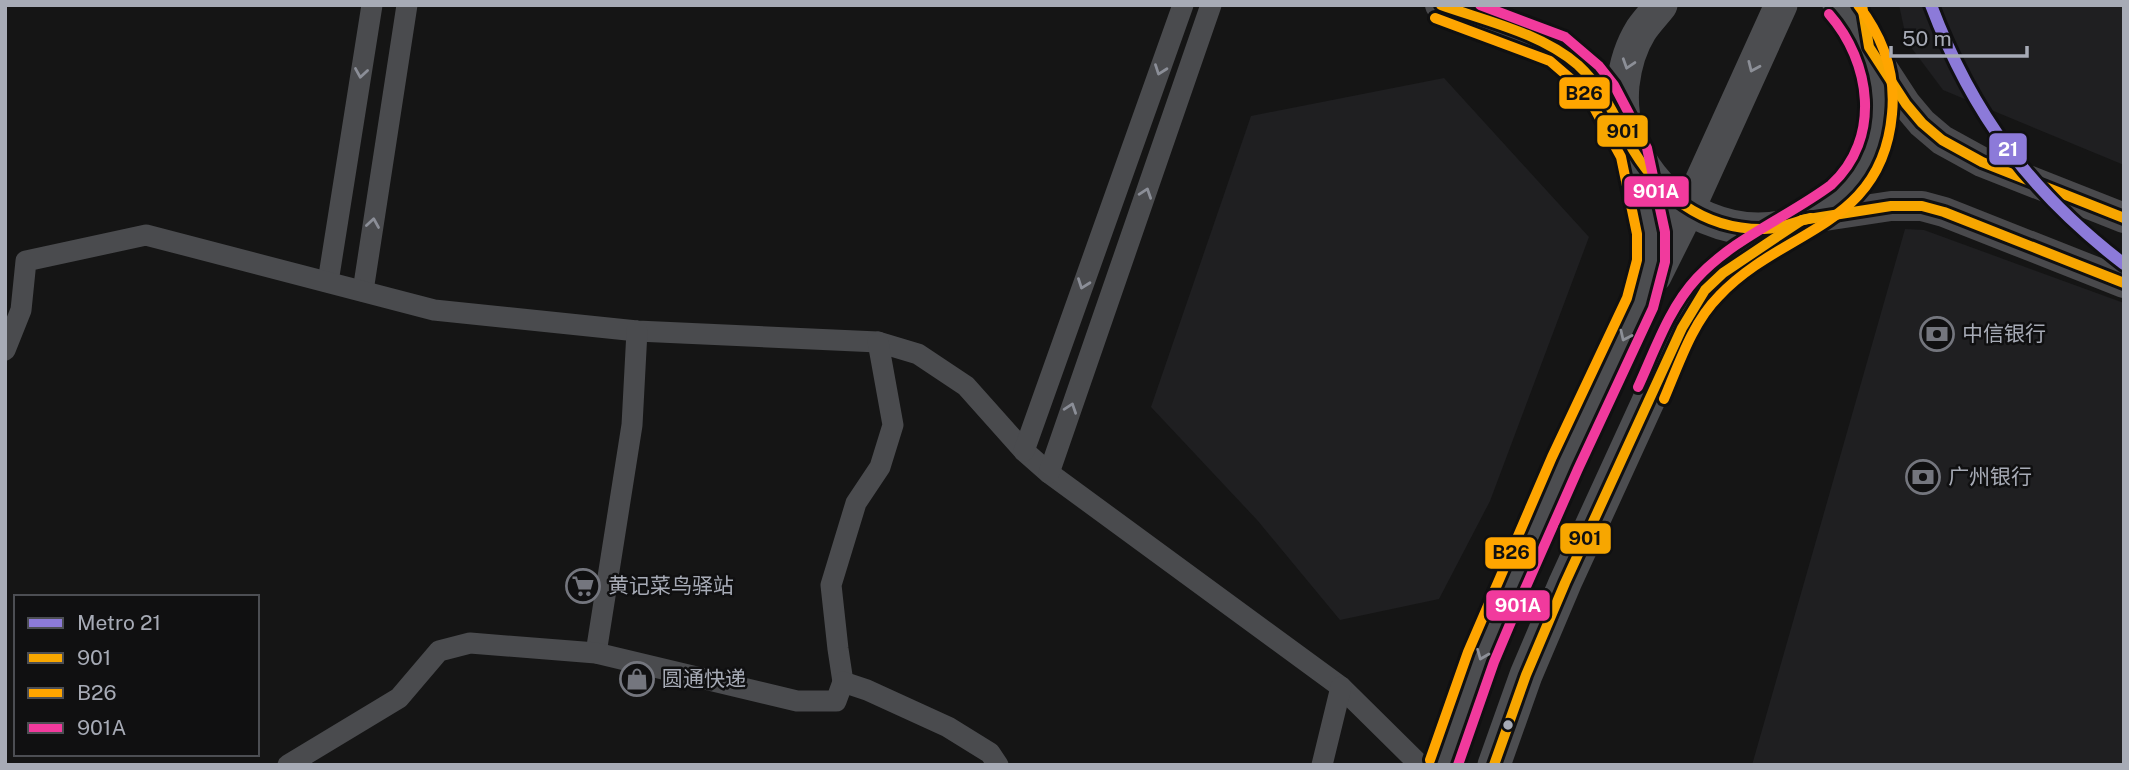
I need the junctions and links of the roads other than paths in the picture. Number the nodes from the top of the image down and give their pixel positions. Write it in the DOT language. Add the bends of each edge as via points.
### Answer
graph roads {
  1 [pos="372,5"];
  2 [pos="407,5"];
  3 [pos="1183,5"];
  4 [pos="1211,5"];
  5 [pos="1220,5"];
  6 [pos="1440,5"];
  7 [pos="1661,5"];
  8 [pos="1781,5"];
  9 [pos="1839,5"];
  10 [pos="1863,5"];
  11 [pos="1203,28"];
  12 [pos="1869,47"];
  13 [pos="1634,152"];
  14 [pos="1688,210"];
  15 [pos="2124,218"];
  16 [pos="1801,220"];
  17 [pos="328,282"];
  18 [pos="2124,282"];
  19 [pos="363,291"];
  20 [pos="1640,303"];
  21 [pos="637,331"];
  22 [pos="878,342"];
  23 [pos="5,349"];
  24 [pos="1024,451"];
  25 [pos="1049,473"];
  26 [pos="596,653"];
  27 [pos="843,682"];
  28 [pos="1342,687"];
  29 [pos="288,765"];
  30 [pos="998,765"];
  31 [pos="1322,765"];
  32 [pos="1420,765"];
  33 [pos="1443,765"];
  34 [pos="1494,765"];
  1 -- 17 [label="street, one-way"];
  19 -- 2 [label="street, one-way"];
  3 -- 24 [label="street, one-way"];
  4 -- 11 [label="street"];
  5 -- 11 [label="street"];
  6 -- 13 [label="street" via="1556,49 1603,94"];
  7 -- 13 [label="main road, one-way" via="1640,31 1625,69 1621,103"];
  8 -- 14 [label="main road, one-way"];
  9 -- 12 [label="main road"];
  10 -- 12 [label="main road"];
  25 -- 11 [label="street, one-way"];
  12 -- 15 [label="street" via="1906,104 1942,140 1983,162"];
  12 -- 16 [label="main road" via="1878,79 1880,114 1869,153 1852,184"];
  13 -- 14 [label="main road" via="1655,183"];
  13 -- 20 [label="main road" via="1651,233 1651,262"];
  14 -- 16 [label="main road" via="1714,221 1765,229"];
  14 -- 20 [label="main road"];
  16 -- 18 [label="street" via="1891,206 1922,206"];
  16 -- 34 [label="main road" via="1723,273 1693,308 1560,594"];
  17 -- 19 [label="street"];
  17 -- 23 [label="street" via="146,234 26,261 21,310"];
  19 -- 21 [label="street" via="434,310"];
  20 -- 33 [label="main road, one-way" via="1508,592"];
  21 -- 22 [label="street"];
  21 -- 26 [label="street" via="632,425"];
  22 -- 24 [label="street" via="918,354 966,386"];
  22 -- 27 [label="street" via="893,425 880,467 856,503 831,586"];
  24 -- 25 [label="street"];
  25 -- 28 [label="street"];
  26 -- 27 [label="street" via="797,701 836,701"];
  26 -- 29 [label="street" via="470,643 439,650 398,698"];
  27 -- 30 [label="street" via="948,727 990,752"];
  28 -- 31 [label="street"];
  28 -- 32 [label="street"];
}
